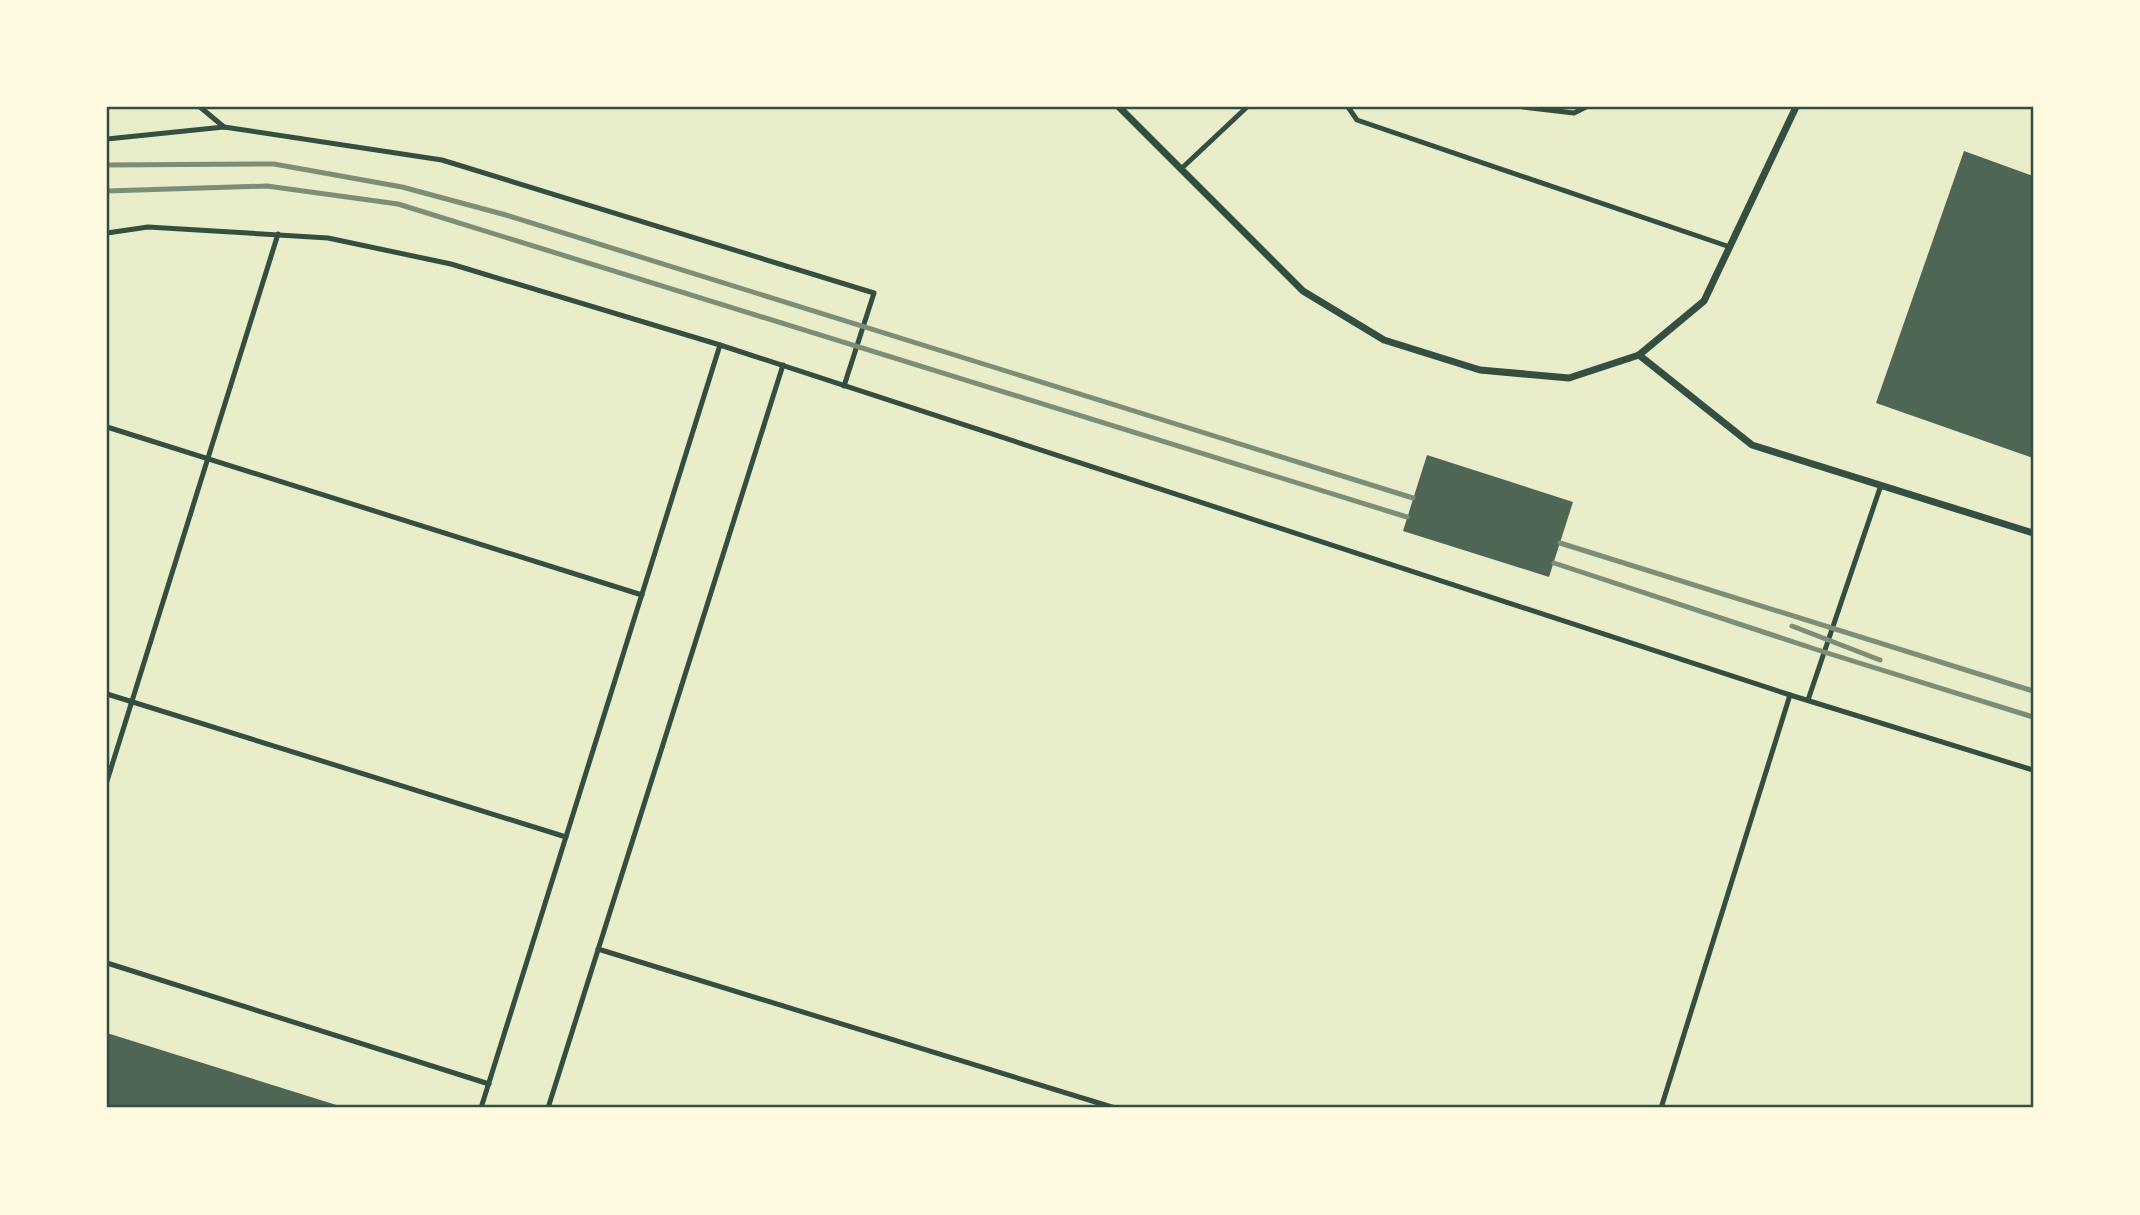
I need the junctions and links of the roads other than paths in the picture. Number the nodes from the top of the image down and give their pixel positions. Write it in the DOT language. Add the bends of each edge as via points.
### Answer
graph roads {
  1 [pos="200,107"];
  2 [pos="1119,107"];
  3 [pos="1247,107"];
  4 [pos="1348,107"];
  5 [pos="1522,107"];
  6 [pos="1586,107"];
  7 [pos="1796,107"];
  8 [pos="224,127"];
  9 [pos="107,139"];
  10 [pos="1181,169"];
  11 [pos="107,233"];
  12 [pos="278,234"];
  13 [pos="1730,247"];
  14 [pos="720,345"];
  15 [pos="1639,355"];
  16 [pos="783,365"];
  17 [pos="845,386"];
  18 [pos="107,427"];
  19 [pos="208,459"];
  20 [pos="1881,485"];
  21 [pos="2033,533"];
  22 [pos="642,594"];
  23 [pos="107,694"];
  24 [pos="1790,695"];
  25 [pos="1808,700"];
  26 [pos="132,702"];
  27 [pos="2033,770"];
  28 [pos="107,781"];
  29 [pos="566,837"];
  30 [pos="598,949"];
  31 [pos="107,963"];
  32 [pos="489,1084"];
  33 [pos="481,1108"];
  34 [pos="548,1108"];
  35 [pos="1115,1108"];
  36 [pos="1661,1108"];
  1 -- 8 [label="lane"];
  2 -- 10 [label="street"];
  3 -- 10 [label="lane"];
  4 -- 13 [label="lane" via="1357,120"];
  5 -- 6 [label="lane" via="1574,113"];
  7 -- 13 [label="street"];
  8 -- 9 [label="lane"];
  8 -- 17 [label="lane" via="442,160 874,293"];
  10 -- 15 [label="street" via="1303,291 1384,340 1480,370 1569,378"];
  11 -- 12 [label="lane" via="148,227"];
  12 -- 14 [label="lane" via="328,238 451,264"];
  12 -- 19 [label="lane"];
  13 -- 15 [label="street" via="1704,301"];
  14 -- 16 [label="lane"];
  14 -- 22 [label="lane"];
  15 -- 20 [label="street" via="1752,445"];
  16 -- 17 [label="lane"];
  16 -- 30 [label="lane"];
  17 -- 24 [label="lane"];
  18 -- 19 [label="lane"];
  19 -- 22 [label="lane"];
  19 -- 26 [label="lane"];
  20 -- 21 [label="street"];
  20 -- 25 [label="lane"];
  22 -- 29 [label="lane"];
  23 -- 26 [label="lane"];
  24 -- 25 [label="lane"];
  24 -- 36 [label="lane"];
  25 -- 27 [label="lane"];
  26 -- 28 [label="lane"];
  26 -- 29 [label="lane"];
  29 -- 32 [label="lane"];
  30 -- 34 [label="lane"];
  30 -- 35 [label="lane"];
  31 -- 32 [label="lane"];
  32 -- 33 [label="lane"];
}
